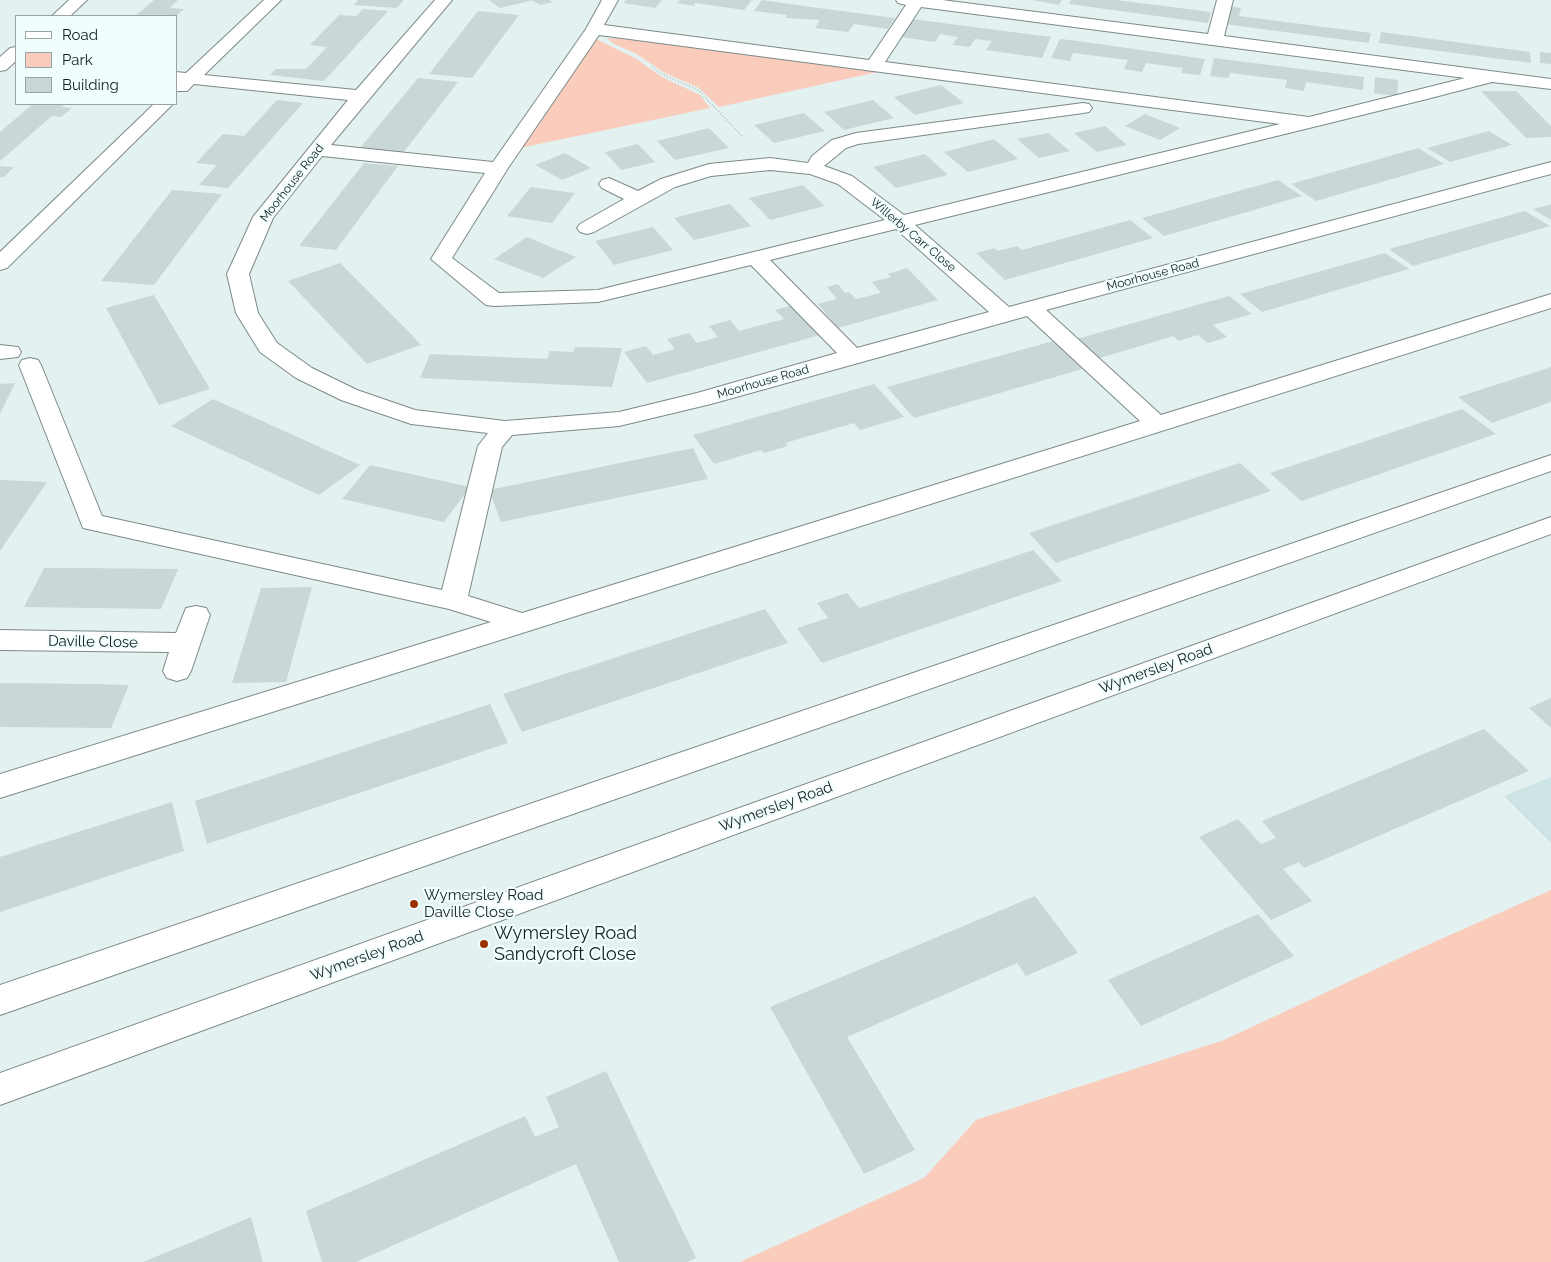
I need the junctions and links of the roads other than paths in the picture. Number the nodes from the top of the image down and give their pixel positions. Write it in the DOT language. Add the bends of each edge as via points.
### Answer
graph roads {
  1 [pos="79,0"];
  2 [pos="273,0"];
  3 [pos="444,0"];
  4 [pos="610,0"];
  5 [pos="1225,0"];
  6 [pos="911,1"];
  7 [pos="61,15"];
  8 [pos="594,29"];
  9 [pos="1216,40"];
  10 [pos="873,66"];
  11 [pos="1492,76"];
  12 [pos="183,78"];
  13 [pos="1551,84"];
  14 [pos="361,96"];
  15 [pos="163,105"];
  16 [pos="1082,108"];
  17 [pos="1306,122"];
  18 [pos="318,150"];
  19 [pos="498,168"];
  20 [pos="1551,168"];
  21 [pos="813,169"];
  22 [pos="610,184"];
  23 [pos="638,199"];
  24 [pos="900,222"];
  25 [pos="587,228"];
  26 [pos="755,257"];
  27 [pos="0,264"];
  28 [pos="1551,302"];
  29 [pos="1031,308"];
  30 [pos="1005,315"];
  31 [pos="14,356"];
  32 [pos="852,356"];
  33 [pos="1158,425"];
  34 [pos="505,428"];
  35 [pos="1551,463"];
  36 [pos="1551,525"];
  37 [pos="453,601"];
  38 [pos="196,615"];
  39 [pos="523,623"];
  40 [pos="0,640"];
  41 [pos="187,643"];
  42 [pos="177,671"];
  43 [pos="0,786"];
  44 [pos="0,1000"];
  45 [pos="0,1089"];
  1 -- 7 [label="street"];
  2 -- 12 [label="street"];
  3 -- 14 [label="street, Moorhouse Road"];
  4 -- 8 [label="street"];
  5 -- 9 [label="street"];
  6 -- 9 [label="street"];
  6 -- 10 [label="street"];
  8 -- 10 [label="street"];
  8 -- 19 [label="street"];
  9 -- 11 [label="street"];
  10 -- 17 [label="street"];
  11 -- 13 [label="street"];
  11 -- 17 [label="street"];
  12 -- 14 [label="street"];
  14 -- 18 [label="street, Moorhouse Road"];
  15 -- 27 [label="street"];
  16 -- 21 [label="street" via="1002,102 839,144"];
  17 -- 24 [label="street"];
  18 -- 19 [label="street"];
  18 -- 34 [label="street, Moorhouse Road" via="263,217 238,274 247,313 268,347 312,377 411,417"];
  19 -- 26 [label="street" via="441,258 494,300 598,296"];
  20 -- 29 [label="street, Moorhouse Road"];
  21 -- 23 [label="street, Willerby Carr Close" via="770,164 709,170 668,183"];
  21 -- 24 [label="street, Willerby Carr Close" via="845,180"];
  22 -- 23 [label="street"];
  23 -- 25 [label="street, Willerby Carr Close"];
  24 -- 26 [label="street"];
  24 -- 30 [label="street, Willerby Carr Close"];
  26 -- 32 [label="street"];
  28 -- 33 [label="street"];
  29 -- 30 [label="street, Moorhouse Road"];
  29 -- 33 [label="street"];
  30 -- 32 [label="street, Moorhouse Road"];
  31 -- 37 [label="street" via="92,522"];
  32 -- 34 [label="street, Moorhouse Road" via="703,399 619,419"];
  33 -- 39 [label="street"];
  34 -- 37 [label="street" via="490,446"];
  35 -- 44 [label="street"];
  36 -- 45 [label="street, Wymersley Road"];
  37 -- 39 [label="street"];
  38 -- 41 [label="street"];
  39 -- 43 [label="street"];
  40 -- 41 [label="street, Daville Close"];
  41 -- 42 [label="street"];
}
